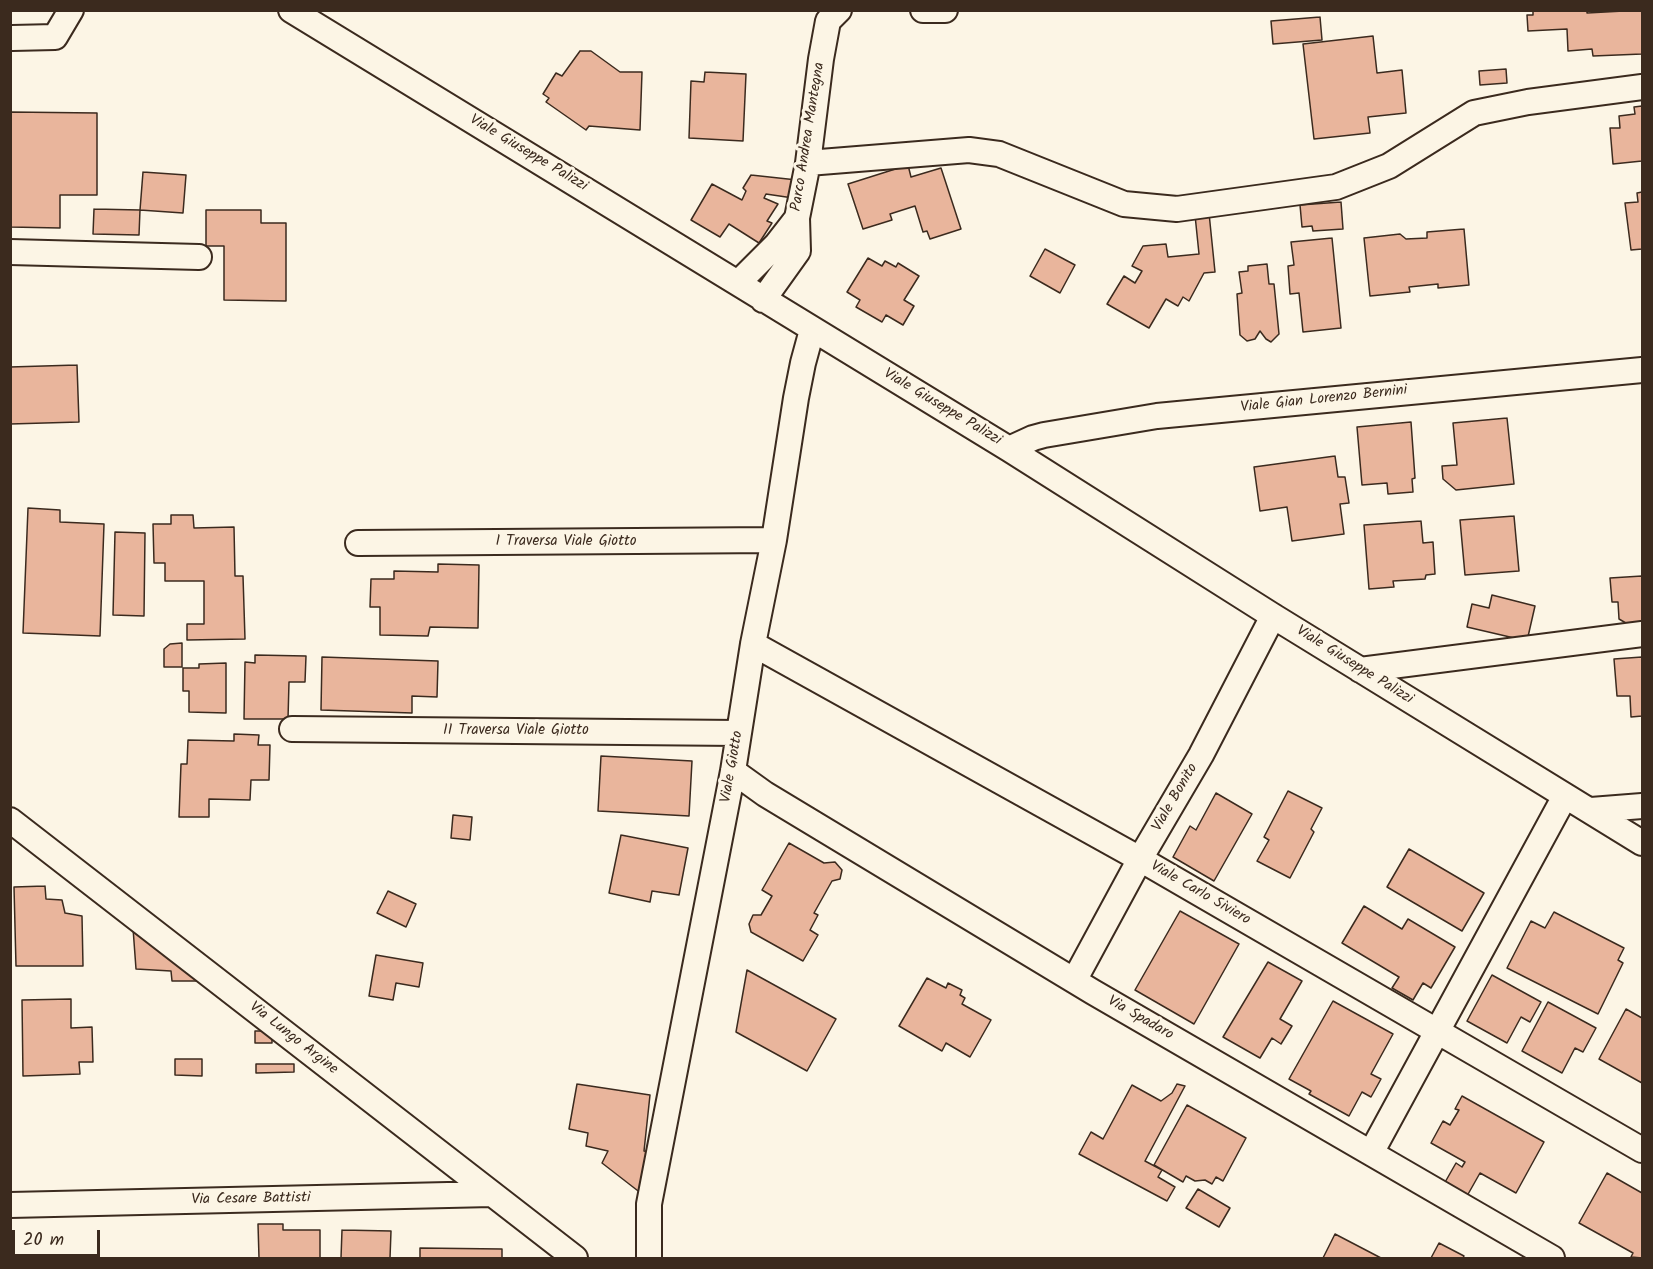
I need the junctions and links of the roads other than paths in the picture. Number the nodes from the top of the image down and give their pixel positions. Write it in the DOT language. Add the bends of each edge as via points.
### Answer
graph roads {
  1 [pos="70,10"];
  2 [pos="291,10"];
  3 [pos="839,10"];
  4 [pos="923,10"];
  5 [pos="945,10"];
  6 [pos="12,39"];
  7 [pos="1642,87"];
  8 [pos="808,163"];
  9 [pos="797,218"];
  10 [pos="10,252"];
  11 [pos="199,257"];
  12 [pos="739,282"];
  13 [pos="763,300"];
  14 [pos="812,330"];
  15 [pos="1642,370"];
  16 [pos="1009,449"];
  17 [pos="774,540"];
  18 [pos="358,543"];
  19 [pos="1273,616"];
  20 [pos="1642,634"];
  21 [pos="753,644"];
  22 [pos="1360,670"];
  23 [pos="292,729"];
  24 [pos="739,733"];
  25 [pos="733,771"];
  26 [pos="1565,796"];
  27 [pos="1642,806"];
  28 [pos="1591,810"];
  29 [pos="10,820"];
  30 [pos="1642,843"];
  31 [pos="1140,859"];
  32 [pos="1075,979"];
  33 [pos="1437,1032"];
  34 [pos="1642,1150"];
  35 [pos="1371,1153"];
  36 [pos="492,1194"];
  37 [pos="10,1205"];
  38 [pos="575,1258"];
  39 [pos="649,1258"];
  40 [pos="1552,1258"];
  1 -- 6 [label="street" via="55,37"];
  2 -- 12 [label="street, Viale Giuseppe Palizzi"];
  3 -- 8 [label="street, Parco Andrea Mantegna" via="828,21"];
  4 -- 5 [label="street"];
  7 -- 8 [label="street" via="1474,113 1389,166 1336,188 1177,209 1124,204 999,154 969,150"];
  8 -- 9 [label="street, Parco Andrea Mantegna"];
  9 -- 12 [label="street, Parco Andrea Mantegna"];
  9 -- 13 [label="street" via="798,251"];
  10 -- 11 [label="street"];
  12 -- 13 [label="street, Viale Giuseppe Palizzi"];
  13 -- 14 [label="street, Viale Giuseppe Palizzi"];
  14 -- 16 [label="street, Viale Giuseppe Palizzi"];
  14 -- 17 [label="street, Viale Giotto" via="796,398"];
  15 -- 16 [label="street, Viale Gian Lorenzo Bernini" via="1157,416 1044,435"];
  16 -- 19 [label="street, Viale Giuseppe Palizzi"];
  17 -- 18 [label="street, I Traversa Viale Giotto"];
  17 -- 21 [label="street, Viale Giotto"];
  19 -- 22 [label="street, Viale Giuseppe Palizzi"];
  19 -- 31 [label="street, Viale Bonito" via="1201,755"];
  20 -- 22 [label="street"];
  21 -- 24 [label="street, Viale Giotto"];
  21 -- 31 [label="street, Viale Carlo Siviero"];
  22 -- 26 [label="street, Viale Giuseppe Palizzi"];
  23 -- 24 [label="street, II Traversa Viale Giotto"];
  24 -- 25 [label="street, Viale Giotto"];
  25 -- 32 [label="street, Via Spadaro" via="765,794"];
  25 -- 39 [label="street, Viale Giotto" via="649,1204"];
  26 -- 28 [label="street, Viale Giuseppe Palizzi"];
  26 -- 33 [label="street"];
  27 -- 28 [label="street"];
  28 -- 30 [label="street, Viale Giuseppe Palizzi"];
  29 -- 36 [label="street, Via Lungo Argine"];
  31 -- 32 [label="street, Viale Bonito"];
  31 -- 33 [label="street, Viale Carlo Siviero"];
  32 -- 35 [label="street, Via Spadaro"];
  33 -- 34 [label="street, Viale Carlo Siviero"];
  33 -- 35 [label="street"];
  35 -- 40 [label="street, Via Spadaro"];
  36 -- 37 [label="street, Via Cesare Battisti"];
  36 -- 38 [label="street, Via Lungo Argine"];
}
